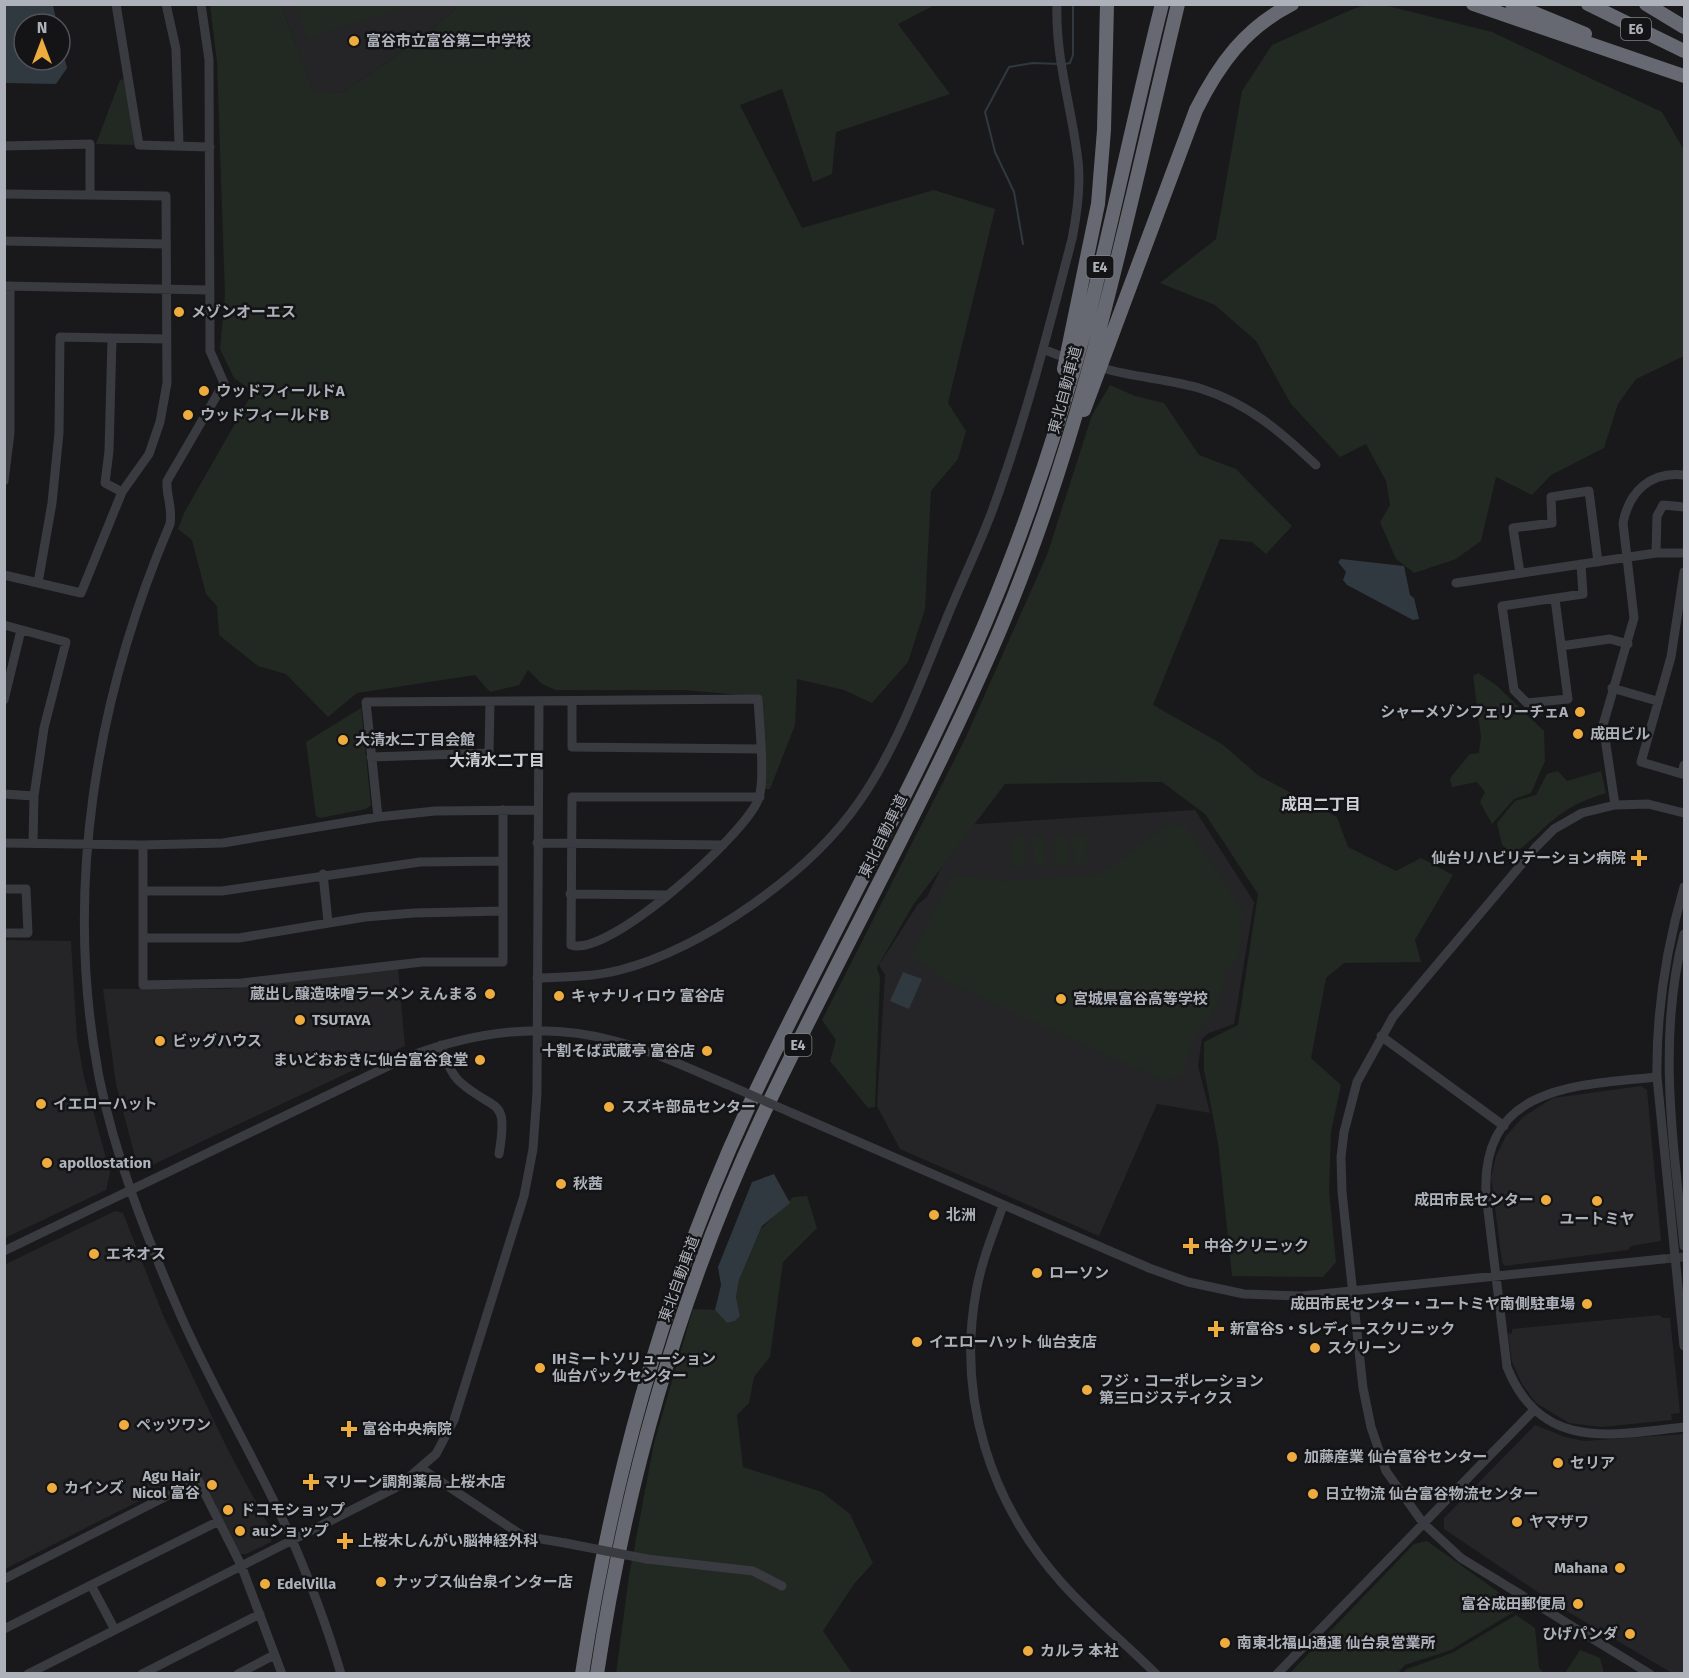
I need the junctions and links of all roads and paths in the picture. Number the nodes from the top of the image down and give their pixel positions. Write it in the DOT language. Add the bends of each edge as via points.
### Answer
graph roads {
  1 [pos="116,4"];
  2 [pos="166,4"];
  3 [pos="201,4"];
  4 [pos="1057,4"];
  5 [pos="1107,4"];
  6 [pos="1162,4"];
  7 [pos="1178,4"];
  8 [pos="1292,4"];
  9 [pos="1473,4"];
  10 [pos="1512,4"];
  11 [pos="1588,4"];
  12 [pos="1646,4"];
  13 [pos="1684,27"];
  14 [pos="1684,51"];
  15 [pos="1666,69"];
  16 [pos="1684,76"];
  17 [pos="179,145"];
  18 [pos="4,146"];
  19 [pos="210,147"];
  20 [pos="90,193"];
  21 [pos="4,194"];
  22 [pos="4,241"];
  23 [pos="165,244"];
  24 [pos="7,286"];
  25 [pos="210,290"];
  26 [pos="166,291"];
  27 [pos="112,339"];
  28 [pos="166,339"];
  29 [pos="1043,349"];
  30 [pos="1058,355"];
  31 [pos="1106,369"];
  32 [pos="1068,441"];
  33 [pos="1316,465"];
  34 [pos="1684,475"];
  35 [pos="4,481"];
  36 [pos="122,492"];
  37 [pos="1684,507"];
  38 [pos="1024,525"];
  39 [pos="1656,553"];
  40 [pos="1684,553"];
  41 [pos="1628,558"];
  42 [pos="1598,562"];
  43 [pos="1581,564"];
  44 [pos="1684,572"];
  45 [pos="1520,573"];
  46 [pos="4,575"];
  47 [pos="38,583"];
  48 [pos="1456,583"];
  49 [pos="1554,598"];
  50 [pos="4,626"];
  51 [pos="21,630"];
  52 [pos="1628,644"];
  53 [pos="1561,645"];
  54 [pos="1612,688"];
  55 [pos="4,700"];
  56 [pos="572,701"];
  57 [pos="1657,701"];
  58 [pos="490,702"];
  59 [pos="539,702"];
  60 [pos="760,749"];
  61 [pos="371,757"];
  62 [pos="1684,765"];
  63 [pos="4,794"];
  64 [pos="34,796"];
  65 [pos="760,797"];
  66 [pos="1615,804"];
  67 [pos="503,810"];
  68 [pos="537,810"];
  69 [pos="1684,813"];
  70 [pos="378,816"];
  71 [pos="4,843"];
  72 [pos="33,843"];
  73 [pos="537,843"];
  74 [pos="87,844"];
  75 [pos="570,844"];
  76 [pos="143,845"];
  77 [pos="723,845"];
  78 [pos="503,861"];
  79 [pos="322,874"];
  80 [pos="1684,887"];
  81 [pos="4,889"];
  82 [pos="144,891"];
  83 [pos="570,894"];
  84 [pos="668,895"];
  85 [pos="502,911"];
  86 [pos="328,922"];
  87 [pos="4,933"];
  88 [pos="1684,934"];
  89 [pos="144,938"];
  90 [pos="537,978"];
  91 [pos="537,1031"];
  92 [pos="1381,1036"];
  93 [pos="441,1045"];
  94 [pos="1657,1077"];
  95 [pos="1504,1126"];
  96 [pos="499,1154"];
  97 [pos="1680,1157"];
  98 [pos="130,1190"];
  99 [pos="1003,1206"];
  100 [pos="1684,1245"];
  101 [pos="4,1251"];
  102 [pos="1664,1259"];
  103 [pos="1495,1278"];
  104 [pos="1353,1293"];
  105 [pos="1684,1346"];
  106 [pos="1533,1411"];
  107 [pos="1684,1426"];
  108 [pos="422,1469"];
  109 [pos="219,1521"];
  110 [pos="1423,1523"];
  111 [pos="292,1541"];
  112 [pos="241,1565"];
  113 [pos="4,1579"];
  114 [pos="91,1585"];
  115 [pos="782,1586"];
  116 [pos="260,1614"];
  117 [pos="4,1629"];
  118 [pos="115,1630"];
  119 [pos="274,1655"];
  120 [pos="28,1674"];
  121 [pos="142,1674"];
  122 [pos="238,1674"];
  123 [pos="282,1674"];
  124 [pos="341,1674"];
  125 [pos="582,1674"];
  126 [pos="597,1674"];
  127 [pos="1156,1674"];
  128 [pos="1277,1674"];
  129 [pos="1650,1674"];
  1 -- 17 [label="street" via="139,145"];
  2 -- 17 [label="street" via="176,50"];
  3 -- 19 [label="street" via="209,60"];
  4 -- 29 [label="street" via="1059,59 1078,162 1077,213"];
  5 -- 38 [label="highway" via="1098,204 1075,325"];
  6 -- 38 [label="highway, 東北自動車道 / E4" via="1085,327"];
  7 -- 32 [label="highway, 東北自動車道 / E4" via="1104,313"];
  8 -- 32 [label="highway" via="1259,23 1241,39 1209,83 1091,395"];
  9 -- 15 [label="highway"];
  10 -- 15 [label="highway"];
  11 -- 14 [label="highway, E6"];
  12 -- 13 [label="highway"];
  15 -- 16 [label="highway"];
  17 -- 19 [label="street"];
  18 -- 20 [label="street" via="90,144"];
  19 -- 25 [label="street"];
  20 -- 21 [label="street"];
  20 -- 23 [label="street" via="166,196"];
  22 -- 23 [label="street"];
  23 -- 26 [label="street"];
  24 -- 26 [label="street"];
  24 -- 35 [label="street" via="10,433"];
  25 -- 26 [label="street"];
  25 -- 74 [label="street" via="210,351 224,383 167,481 170,524 113,686 96,762"];
  26 -- 28 [label="street"];
  27 -- 28 [label="street"];
  27 -- 36 [label="street" via="105,483"];
  27 -- 47 [label="street" via="60,337 59,433"];
  28 -- 36 [label="street" via="167,383 160,422 149,454"];
  29 -- 30 [label="street"];
  29 -- 90 [label="street" via="982,536 888,753 843,824 776,889 669,953 620,970"];
  31 -- 33 [label="street" via="1202,389 1275,427"];
  32 -- 126 [label="highway, 東北自動車道 / E4" via="1040,528 998,636 760,1121 691,1289 643,1445"];
  34 -- 41 [label="street" via="1656,478 1632,495 1623,523"];
  36 -- 47 [label="street" via="81,593"];
  37 -- 39 [label="street" via="1663,505 1656,516"];
  38 -- 125 [label="highway, 東北自動車道 / E4" via="945,714 746,1113 677,1281 628,1441"];
  39 -- 40 [label="street"];
  39 -- 41 [label="street"];
  41 -- 42 [label="street"];
  41 -- 52 [label="street" via="1634,618"];
  42 -- 43 [label="street"];
  42 -- 45 [label="street" via="1589,491 1551,497 1552,523 1513,528"];
  43 -- 45 [label="street"];
  43 -- 49 [label="street" via="1583,594"];
  44 -- 57 [label="street" via="1671,657"];
  45 -- 48 [label="street"];
  46 -- 47 [label="street"];
  49 -- 53 [label="street"];
  49 -- 53 [label="street" via="1502,606 1514,690 1527,703 1568,699"];
  50 -- 51 [label="street"];
  51 -- 55 [label="street"];
  51 -- 64 [label="street" via="66,642 44,728"];
  52 -- 53 [label="street" via="1610,639"];
  52 -- 54 [label="street"];
  54 -- 57 [label="street"];
  54 -- 66 [label="street" via="1603,725"];
  56 -- 59 [label="street"];
  56 -- 60 [label="street" via="572,747"];
  56 -- 60 [label="street" via="758,699"];
  57 -- 62 [label="street" via="1641,762 1682,774"];
  58 -- 59 [label="street"];
  58 -- 61 [label="street" via="489,753"];
  58 -- 61 [label="street" via="366,702"];
  59 -- 68 [label="street"];
  60 -- 65 [label="street"];
  61 -- 70 [label="street"];
  63 -- 64 [label="street"];
  64 -- 72 [label="street"];
  65 -- 75 [label="street" via="572,797"];
  65 -- 77 [label="street"];
  66 -- 69 [label="street" via="1648,804"];
  66 -- 92 [label="street" via="1576,816 1544,838"];
  67 -- 68 [label="street"];
  67 -- 70 [label="street"];
  67 -- 78 [label="street"];
  68 -- 73 [label="street"];
  70 -- 76 [label="street" via="223,843"];
  71 -- 72 [label="street"];
  72 -- 74 [label="street"];
  73 -- 75 [label="street"];
  73 -- 90 [label="street"];
  74 -- 76 [label="street"];
  74 -- 98 [label="street" via="85,927 91,1024 99,1077"];
  75 -- 77 [label="street"];
  75 -- 83 [label="street"];
  76 -- 82 [label="street"];
  77 -- 84 [label="street"];
  78 -- 79 [label="street" via="420,861"];
  78 -- 85 [label="street"];
  79 -- 82 [label="street" via="211,892"];
  79 -- 86 [label="street"];
  80 -- 94 [label="street" via="1661,996"];
  81 -- 87 [label="street" via="26,889 28,933"];
  82 -- 89 [label="street"];
  83 -- 84 [label="street"];
  83 -- 84 [label="street" via="571,945 577,947 620,930"];
  85 -- 86 [label="street" via="414,913"];
  85 -- 89 [label="street" via="503,962 422,962 242,983 143,985"];
  86 -- 89 [label="street" via="239,938"];
  88 -- 97 [label="street" via="1674,976 1668,1042"];
  90 -- 91 [label="street"];
  91 -- 93 [label="street" via="475,1036"];
  91 -- 99 [label="street, bridge" via="615,1040 726,1084"];
  91 -- 108 [label="street" via="535,1131 524,1196 454,1419 436,1454"];
  92 -- 95 [label="street"];
  92 -- 104 [label="street" via="1357,1082 1344,1132 1342,1192"];
  93 -- 96 [label="street" via="459,1081 498,1108 503,1120"];
  93 -- 98 [label="street" via="405,1058"];
  94 -- 95 [label="street" via="1553,1091 1523,1106"];
  94 -- 105 [label="street"];
  95 -- 103 [label="street" via="1489,1156 1485,1183"];
  97 -- 100 [label="street"];
  98 -- 101 [label="street"];
  98 -- 111 [label="street" via="177,1309"];
  99 -- 104 [label="street" via="1188,1282 1271,1296"];
  99 -- 127 [label="street" via="976,1290 972,1322 971,1379 985,1454 1006,1503 1036,1550 1062,1583"];
  102 -- 103 [label="street"];
  103 -- 104 [label="street"];
  103 -- 106 [label="street" via="1507,1367"];
  104 -- 110 [label="street" via="1371,1427 1386,1471"];
  106 -- 107 [label="street" via="1581,1434"];
  106 -- 110 [label="street"];
  108 -- 111 [label="street" via="399,1486"];
  108 -- 115 [label="street, bridge" via="523,1536 647,1559 753,1571"];
  109 -- 112 [label="street"];
  109 -- 113 [label="street" via="198,1480"];
  109 -- 114 [label="street"];
  110 -- 128 [label="street"];
  110 -- 129 [label="street" via="1461,1558"];
  111 -- 112 [label="street"];
  111 -- 124 [label="street"];
  112 -- 116 [label="street"];
  112 -- 118 [label="street"];
  114 -- 117 [label="street"];
  114 -- 118 [label="street"];
  116 -- 119 [label="street"];
  116 -- 121 [label="street"];
  118 -- 120 [label="street"];
  119 -- 122 [label="street"];
  119 -- 123 [label="street"];
}
